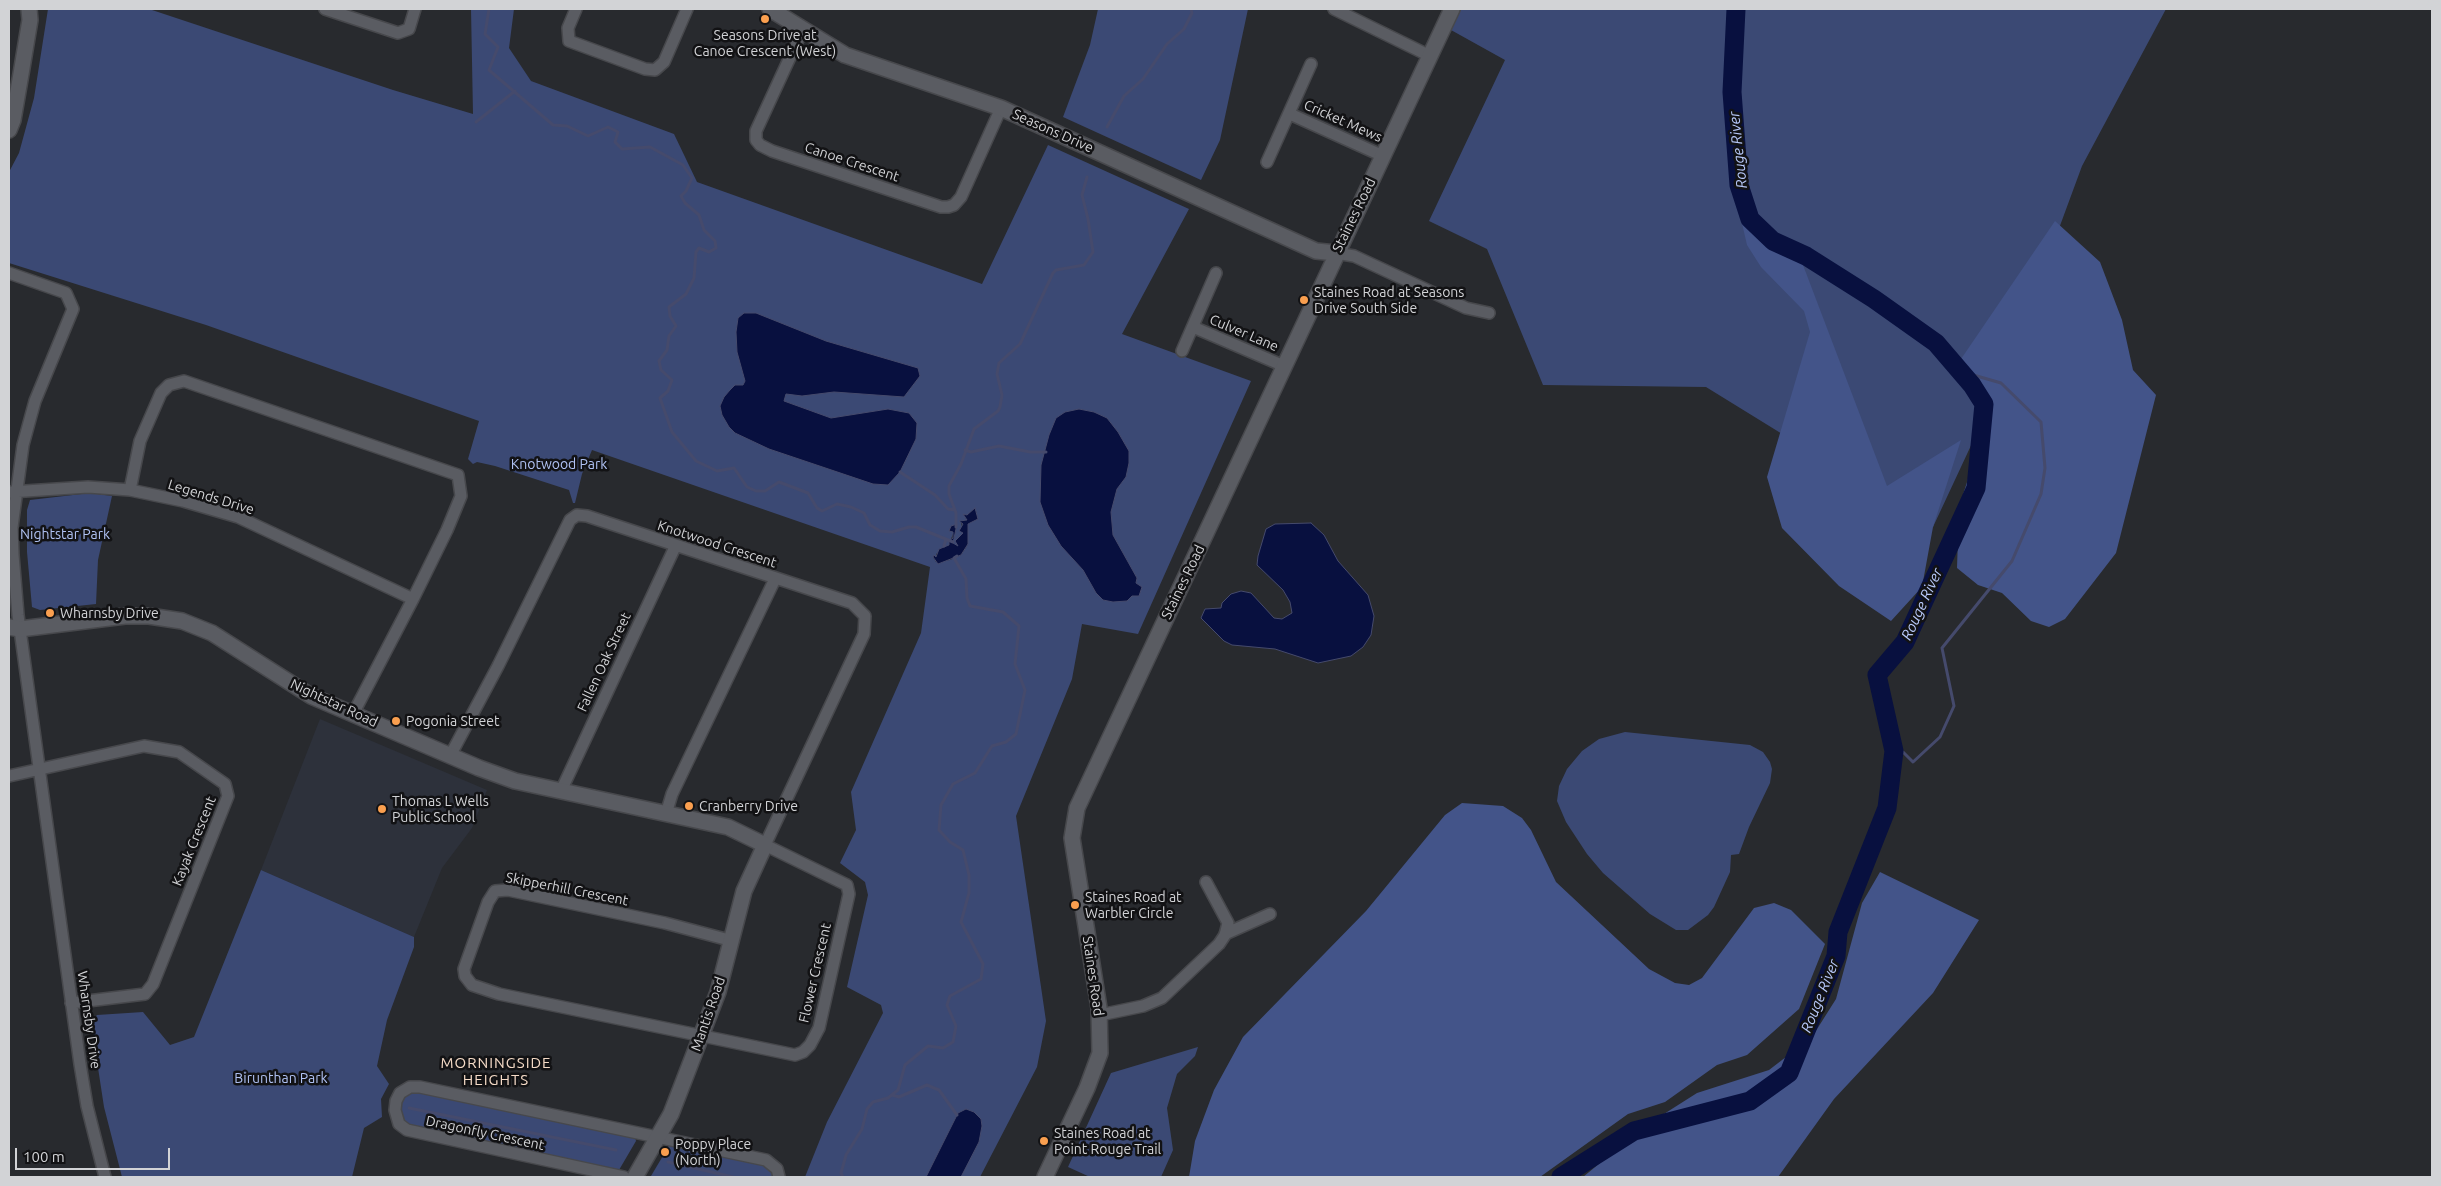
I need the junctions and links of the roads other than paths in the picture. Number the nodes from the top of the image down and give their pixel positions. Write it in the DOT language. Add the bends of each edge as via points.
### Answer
graph roads {
  1 [pos="29,9"];
  2 [pos="325,9"];
  3 [pos="414,9"];
  4 [pos="576,9"];
  5 [pos="687,9"];
  6 [pos="770,9"];
  7 [pos="1334,9"];
  8 [pos="1452,9"];
  9 [pos="803,29"];
  10 [pos="1430,56"];
  11 [pos="1311,64"];
  12 [pos="1001,108"];
  13 [pos="1290,114"];
  14 [pos="9,130"];
  15 [pos="1383,156"];
  16 [pos="1267,162"];
  17 [pos="1336,253"];
  18 [pos="9,273"];
  19 [pos="1216,273"];
  20 [pos="1489,313"];
  21 [pos="1193,327"];
  22 [pos="1182,351"];
  23 [pos="1284,366"];
  24 [pos="130,490"];
  25 [pos="12,492"];
  26 [pos="675,547"];
  27 [pos="775,579"];
  28 [pos="414,600"];
  29 [pos="13,630"];
  30 [pos="353,714"];
  31 [pos="450,756"];
  32 [pos="40,769"];
  33 [pos="9,776"];
  34 [pos="561,791"];
  35 [pos="666,814"];
  36 [pos="765,845"];
  37 [pos="1206,882"];
  38 [pos="1270,914"];
  39 [pos="1225,934"];
  40 [pos="729,940"];
  41 [pos="71,1003"];
  42 [pos="1100,1014"];
  43 [pos="701,1036"];
  44 [pos="658,1137"];
  45 [pos="105,1177"];
  46 [pos="624,1177"];
  47 [pos="635,1177"];
  48 [pos="779,1177"];
  49 [pos="1046,1177"];
  1 -- 14 [label="street" via="30,20"];
  2 -- 3 [label="street" via="398,33 409,28"];
  4 -- 5 [label="street" via="568,28 570,40 655,70 664,62"];
  6 -- 9 [label="street, Seasons Drive"];
  7 -- 10 [label="street"];
  8 -- 10 [label="street, Staines Road"];
  9 -- 12 [label="street, Seasons Drive" via="845,55"];
  9 -- 12 [label="street, Canoe Crescent" via="756,131 756,140 772,151 948,207 961,197"];
  10 -- 15 [label="street, Staines Road"];
  11 -- 13 [label="street, Cricket Mews"];
  12 -- 17 [label="street, Seasons Drive" via="1316,250"];
  13 -- 15 [label="street, Cricket Mews"];
  13 -- 16 [label="street, Cricket Mews"];
  15 -- 17 [label="street, Staines Road"];
  17 -- 20 [label="street" via="1354,256 1466,308"];
  17 -- 23 [label="street, Staines Road"];
  18 -- 25 [label="street, Wharnsby Drive" via="66,293 73,309 35,401"];
  19 -- 21 [label="street, Culver Lane"];
  21 -- 22 [label="street, Culver Lane"];
  21 -- 23 [label="street, Culver Lane"];
  23 -- 42 [label="street, Staines Road" via="1077,808 1072,838"];
  24 -- 25 [label="street, Legends Drive" via="88,487"];
  24 -- 28 [label="street, Legends Drive" via="238,517"];
  24 -- 28 [label="street" via="140,441 161,393 169,385 184,380 458,475 460,496"];
  25 -- 29 [label="street, Wharnsby Drive"];
  26 -- 27 [label="street, Knotwood Crescent"];
  26 -- 31 [label="street, Knotwood Crescent" via="587,516 577,515 570,520"];
  26 -- 34 [label="street, Fallen Oak Street"];
  27 -- 35 [label="street" via="672,794"];
  27 -- 36 [label="street, Knotwood Crescent" via="852,603 865,616 864,634"];
  28 -- 30 [label="street"];
  29 -- 30 [label="street, Nightstar Road" via="125,616 182,621 212,633 311,696"];
  29 -- 32 [label="street, Wharnsby Drive"];
  30 -- 31 [label="street, Nightstar Road"];
  31 -- 34 [label="street, Nightstar Road" via="516,781"];
  32 -- 33 [label="street"];
  32 -- 41 [label="street, Wharnsby Drive"];
  32 -- 41 [label="street, Kayak Crescent" via="144,746 179,752 225,784 228,796 153,984 146,994"];
  34 -- 35 [label="street, Nightstar Road"];
  35 -- 36 [label="street, Nightstar Road" via="728,827"];
  36 -- 40 [label="street, Mantis Road" via="744,891"];
  36 -- 43 [label="street, Flower Crescent" via="847,885 849,894 819,1028 810,1045 795,1055"];
  37 -- 39 [label="street" via="1228,923"];
  38 -- 39 [label="street"];
  39 -- 42 [label="street" via="1220,944 1162,998 1143,1006"];
  40 -- 43 [label="street, Mantis Road" via="718,992"];
  40 -- 43 [label="street, Skipperhill Crescent" via="508,890 495,891 464,970 472,985 499,994"];
  41 -- 45 [label="street, Wharnsby Drive" via="87,1106"];
  42 -- 49 [label="street, Staines Road" via="1100,1053"];
  43 -- 44 [label="street, Mantis Road" via="672,1114"];
  44 -- 46 [label="street, Dragonfly Crescent" via="420,1086 400,1093 396,1101 399,1124 407,1130"];
  44 -- 47 [label="street, Mantis Road"];
  44 -- 48 [label="street, Dragonfly Crescent" via="766,1160 777,1169"];
}
